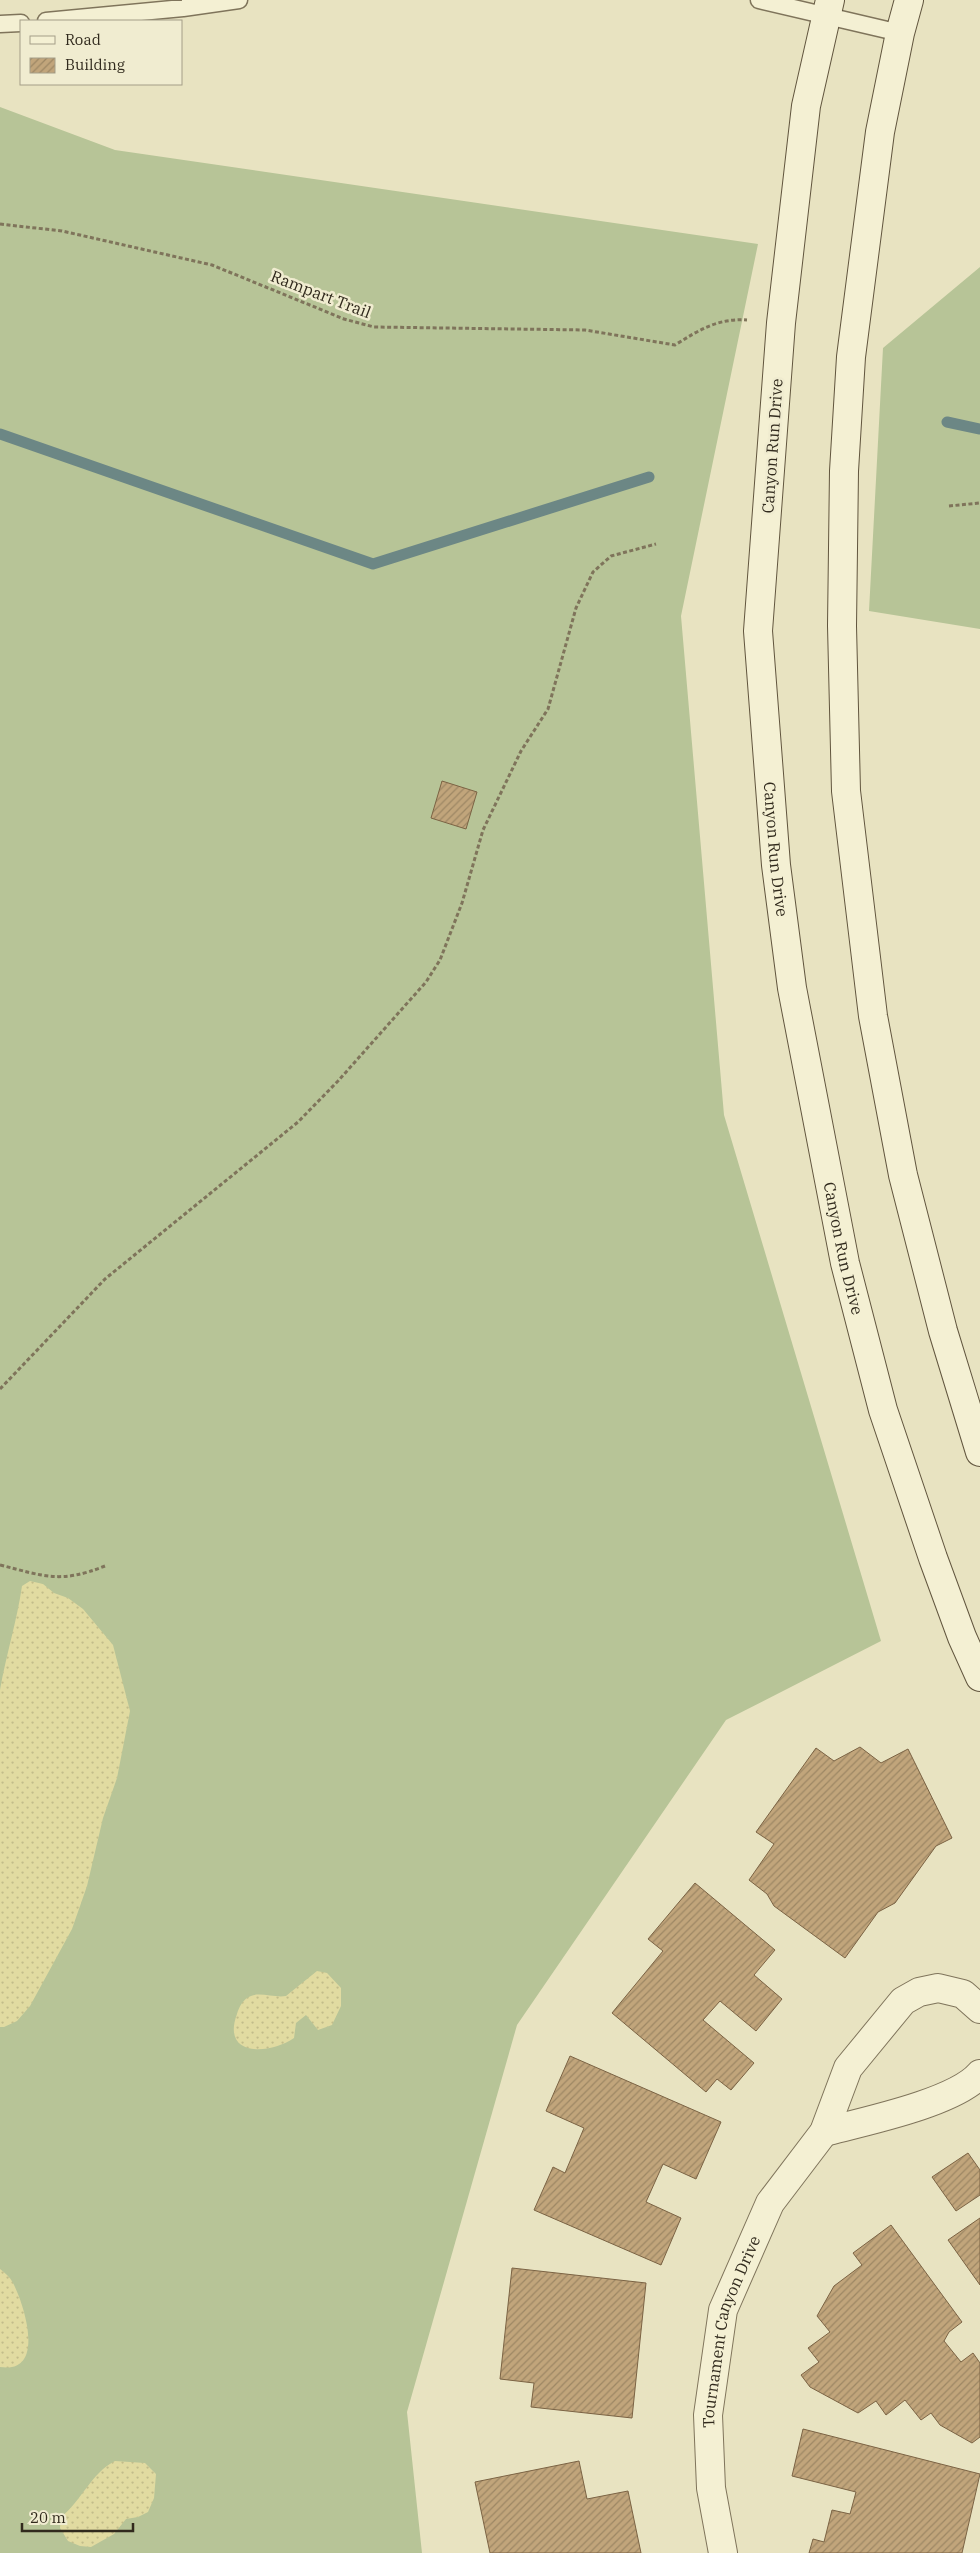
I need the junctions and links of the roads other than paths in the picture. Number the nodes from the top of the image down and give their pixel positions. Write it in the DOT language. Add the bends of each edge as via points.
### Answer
graph roads {
  1 [pos="239,0"];
  2 [pos="759,0"];
  3 [pos="909,0"];
  4 [pos="828,8"];
  5 [pos="57,20"];
  6 [pos="20,23"];
  7 [pos="0,24"];
  8 [pos="900,33"];
  9 [pos="980,1452"];
  10 [pos="980,1677"];
  11 [pos="980,2009"];
  12 [pos="980,2074"];
  13 [pos="824,2132"];
  14 [pos="723,2553"];
  1 -- 5 [label="lane"];
  2 -- 4 [label="lane"];
  3 -- 8 [label="street"];
  4 -- 8 [label="lane"];
  4 -- 10 [label="street, Canyon Run Drive" via="806,106 781,323 758,631 776,865 792,988 845,1263 883,1410 940,1576"];
  6 -- 7 [label="lane"];
  8 -- 9 [label="street" via="880,132 851,357 843,490 846,791 873,1016 903,1175 943,1331"];
  11 -- 13 [label="street, Tournament Canyon Drive" via="963,1994 938,1988 919,1992 903,2001 848,2068"];
  12 -- 13 [label="street" via="968,2086 957,2091 893,2114"];
  13 -- 14 [label="street, Tournament Canyon Drive" via="770,2203 723,2310 708,2415 711,2488"];
}
